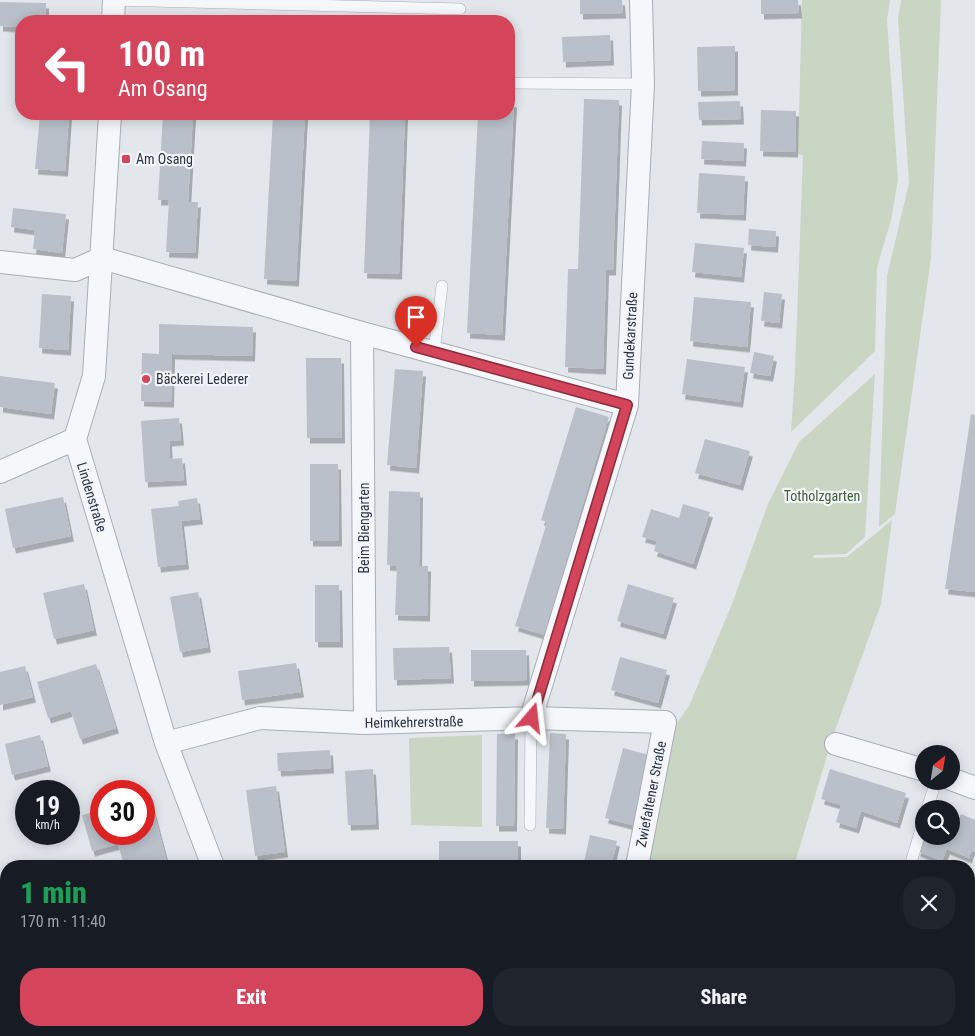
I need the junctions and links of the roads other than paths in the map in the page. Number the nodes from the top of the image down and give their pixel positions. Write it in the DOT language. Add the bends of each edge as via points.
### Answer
graph roads {
  1 [pos="114,0"];
  2 [pos="641,0"];
  3 [pos="460,9"];
  4 [pos="113,15"];
  5 [pos="515,83"];
  6 [pos="642,84"];
  7 [pos="110,120"];
  8 [pos="102,258"];
  9 [pos="0,262"];
  10 [pos="442,286"];
  11 [pos="362,333"];
  12 [pos="434,352"];
  13 [pos="627,405"];
  14 [pos="74,439"];
  15 [pos="0,472"];
  16 [pos="532,718"];
  17 [pos="665,722"];
  18 [pos="365,723"];
  19 [pos="166,743"];
  20 [pos="836,744"];
  21 [pos="915,767"];
  22 [pos="960,783"];
  23 [pos="975,788"];
  24 [pos="530,825"];
  25 [pos="916,845"];
  26 [pos="211,860"];
  27 [pos="637,860"];
  28 [pos="912,860"];
  1 -- 3 [label="lane"];
  1 -- 4 [label="street"];
  2 -- 6 [label="street, Gundekarstraße"];
  5 -- 6 [label="lane"];
  6 -- 13 [label="street, Gundekarstraße"];
  7 -- 8 [label="street"];
  8 -- 9 [label="street" via="75,270"];
  8 -- 11 [label="street"];
  8 -- 14 [label="street" via="94,376"];
  10 -- 12 [label="lane"];
  11 -- 12 [label="street"];
  11 -- 18 [label="street, Beim Biengarten"];
  12 -- 13 [label="street"];
  13 -- 16 [label="street, Gundekarstraße"];
  14 -- 15 [label="street"];
  14 -- 19 [label="street, Lindenstraße"];
  16 -- 17 [label="street, Heimkehrerstraße"];
  16 -- 18 [label="street, Heimkehrerstraße"];
  16 -- 24 [label="lane"];
  17 -- 27 [label="street, Zwiefaltener Straße"];
  18 -- 19 [label="street, Heimkehrerstraße" via="260,718"];
  19 -- 26 [label="street, Lindenstraße"];
  20 -- 21 [label="street"];
  22 -- 23 [label="street"];
  25 -- 28 [label="lane"];
}
